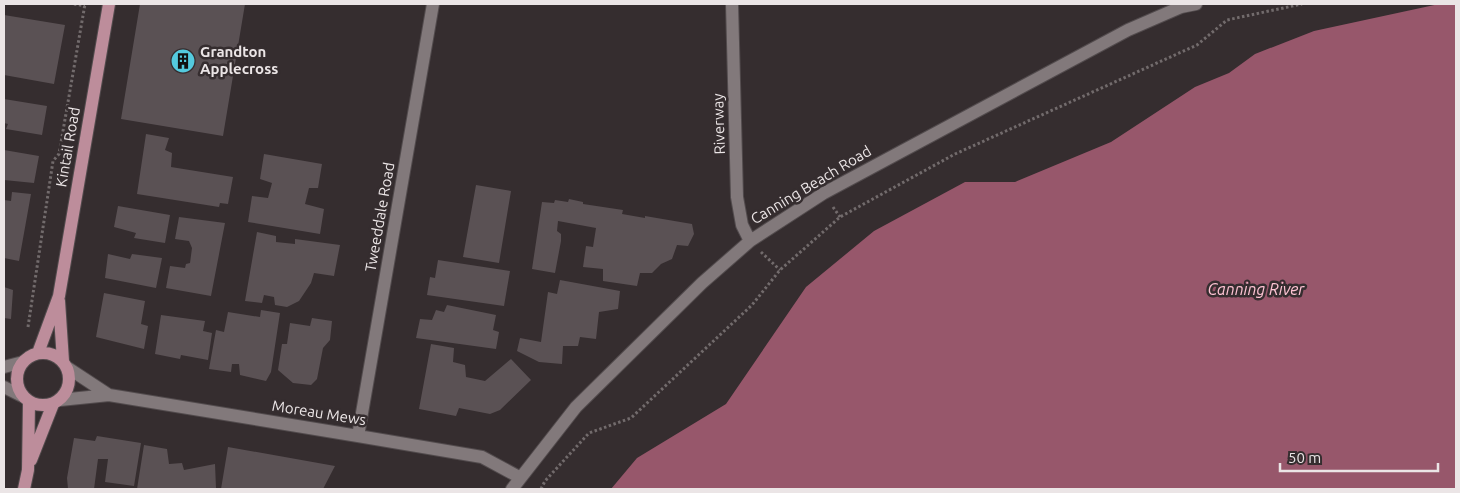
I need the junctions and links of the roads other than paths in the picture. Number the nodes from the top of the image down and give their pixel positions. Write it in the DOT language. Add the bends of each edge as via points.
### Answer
graph roads {
  1 [pos="109,4"];
  2 [pos="434,4"];
  3 [pos="732,4"];
  4 [pos="1196,4"];
  5 [pos="1181,6"];
  6 [pos="750,241"];
  7 [pos="59,296"];
  8 [pos="38,353"];
  9 [pos="23,362"];
  10 [pos="65,364"];
  11 [pos="4,368"];
  12 [pos="4,387"];
  13 [pos="109,395"];
  14 [pos="26,399"];
  15 [pos="57,402"];
  16 [pos="358,436"];
  17 [pos="28,470"];
  18 [pos="519,477"];
  19 [pos="24,489"];
  20 [pos="512,489"];
  1 -- 7 [label="main road, Kintail Road"];
  2 -- 16 [label="street, Tweeddale Road"];
  3 -- 6 [label="street, Riverway" via="738,197 742,226"];
  4 -- 5 [label="street, Canning Beach Road"];
  5 -- 6 [label="street, Canning Beach Road" via="1128,30 833,188"];
  6 -- 18 [label="street, Canning Beach Road" via="702,283 576,408"];
  7 -- 8 [label="main road, Kintail Road"];
  7 -- 10 [label="main road, Kintail Road"];
  8 -- 9 [label="main road"];
  8 -- 10 [label="main road" via="47,352"];
  9 -- 11 [label="street"];
  9 -- 14 [label="main road" via="17,379"];
  10 -- 13 [label="street, Moreau Mews"];
  10 -- 15 [label="main road" via="69,385"];
  12 -- 14 [label="street"];
  13 -- 15 [label="street, Moreau Mews"];
  13 -- 16 [label="street, Moreau Mews"];
  14 -- 15 [label="main road" via="45,406"];
  14 -- 17 [label="main road"];
  15 -- 17 [label="main road"];
  16 -- 18 [label="street, Moreau Mews" via="482,457"];
  17 -- 19 [label="main road"];
  18 -- 20 [label="street, Canning Beach Road"];
}
